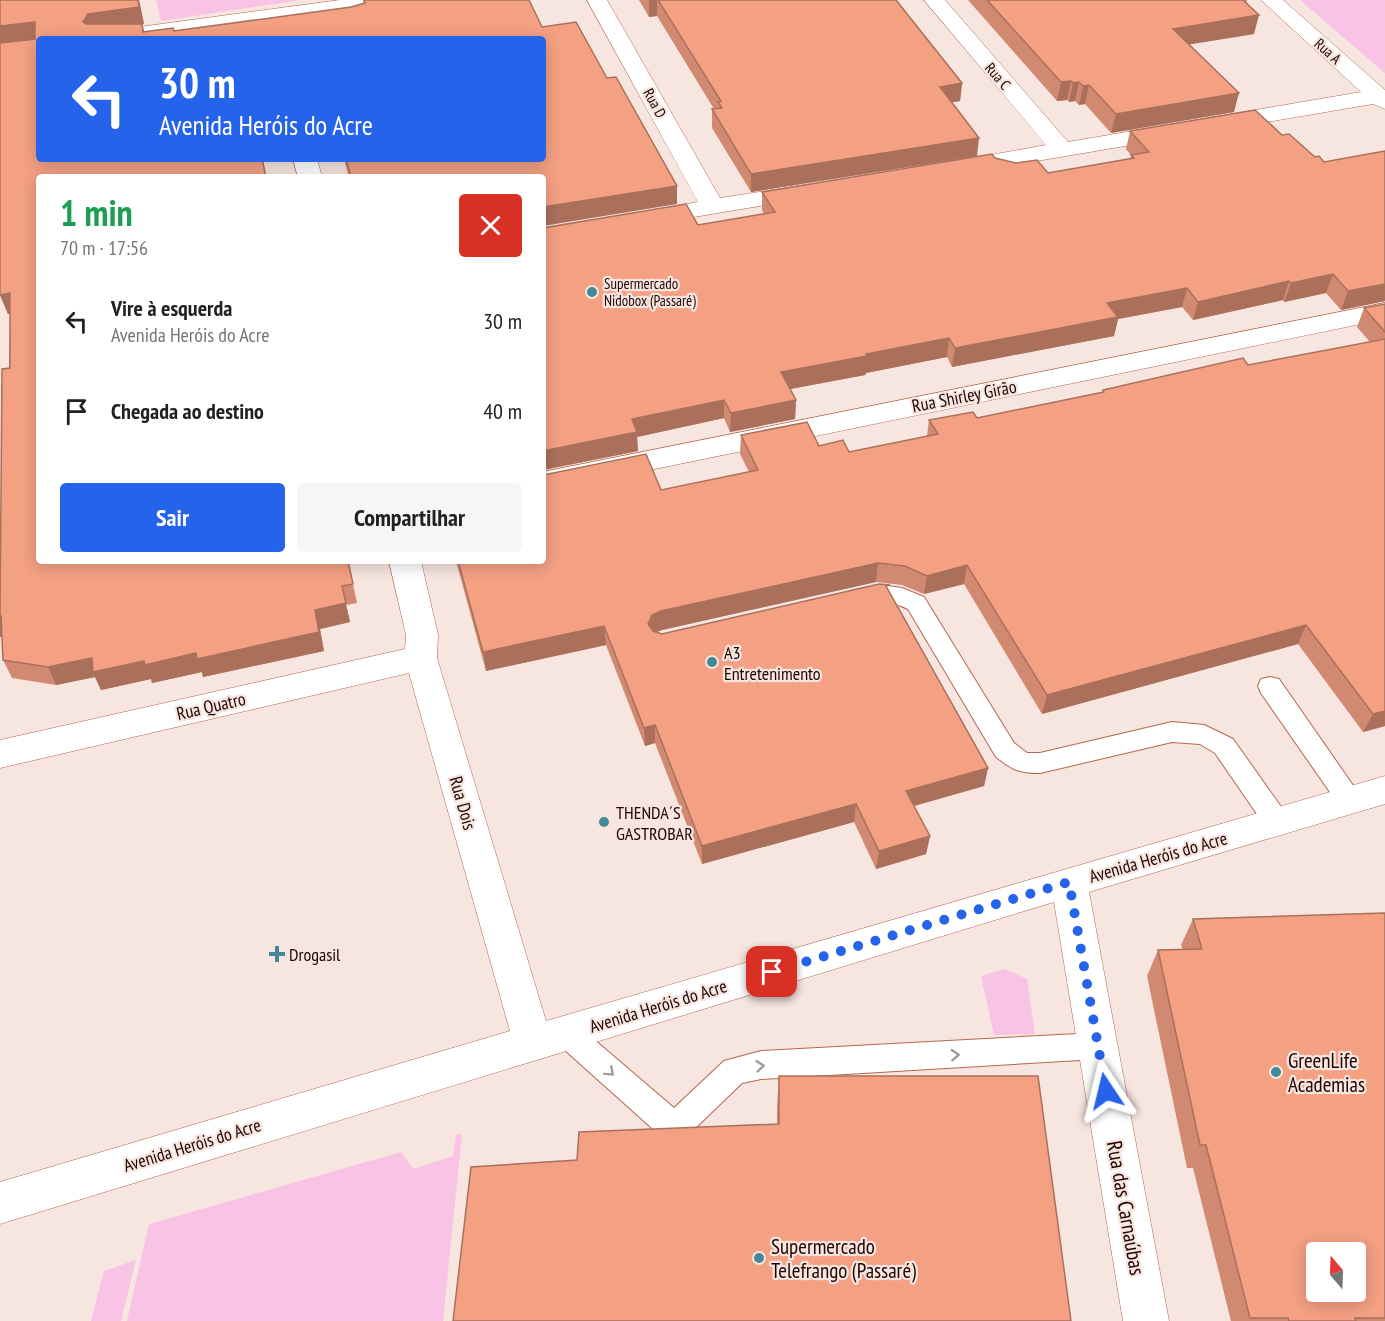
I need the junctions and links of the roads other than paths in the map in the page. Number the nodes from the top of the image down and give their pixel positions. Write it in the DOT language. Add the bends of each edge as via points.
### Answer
graph roads {
  1 [pos="386,0"];
  2 [pos="597,0"];
  3 [pos="934,0"];
  4 [pos="1271,0"];
  5 [pos="269,17"];
  6 [pos="125,36"];
  7 [pos="274,36"];
  8 [pos="1381,99"];
  9 [pos="1064,151"];
  10 [pos="935,171"];
  11 [pos="830,188"];
  12 [pos="712,207"];
  13 [pos="622,222"];
  14 [pos="1385,311"];
  15 [pos="546,481"];
  16 [pos="406,564"];
  17 [pos="831,603"];
  18 [pos="421,658"];
  19 [pos="1270,686"];
  20 [pos="0,754"];
  21 [pos="1367,796"];
  22 [pos="1277,822"];
  23 [pos="1069,882"];
  24 [pos="550,1038"];
  25 [pos="1097,1046"];
  26 [pos="0,1203"];
  27 [pos="1146,1321"];
  1 -- 5 [label="street"];
  2 -- 12 [label="street, Rua D"];
  3 -- 9 [label="street, Rua C"];
  4 -- 8 [label="street, Rua A"];
  5 -- 6 [label="street"];
  5 -- 7 [label="street"];
  8 -- 9 [label="street"];
  9 -- 10 [label="street"];
  11 -- 12 [label="street"];
  12 -- 13 [label="street"];
  14 -- 15 [label="street, Rua Shirley Girão"];
  16 -- 18 [label="street, Rua Dois" via="422,635"];
  17 -- 22 [label="lane" via="876,592 902,595 916,603 1005,750 1022,763 1040,764 1172,732 1204,735 1224,746"];
  18 -- 20 [label="street, Rua Quatro"];
  18 -- 24 [label="street, Rua Dois"];
  19 -- 21 [label="lane"];
  21 -- 22 [label="street, Avenida Heróis do Acre"];
  22 -- 23 [label="street, Avenida Heróis do Acre"];
  23 -- 24 [label="street, Avenida Heróis do Acre"];
  23 -- 25 [label="street, Rua das Carnaúbas"];
  24 -- 25 [label="lane, one-way" via="674,1128 734,1071 761,1065"];
  24 -- 26 [label="street, Avenida Heróis do Acre"];
  25 -- 27 [label="street, Rua das Carnaúbas"];
}
